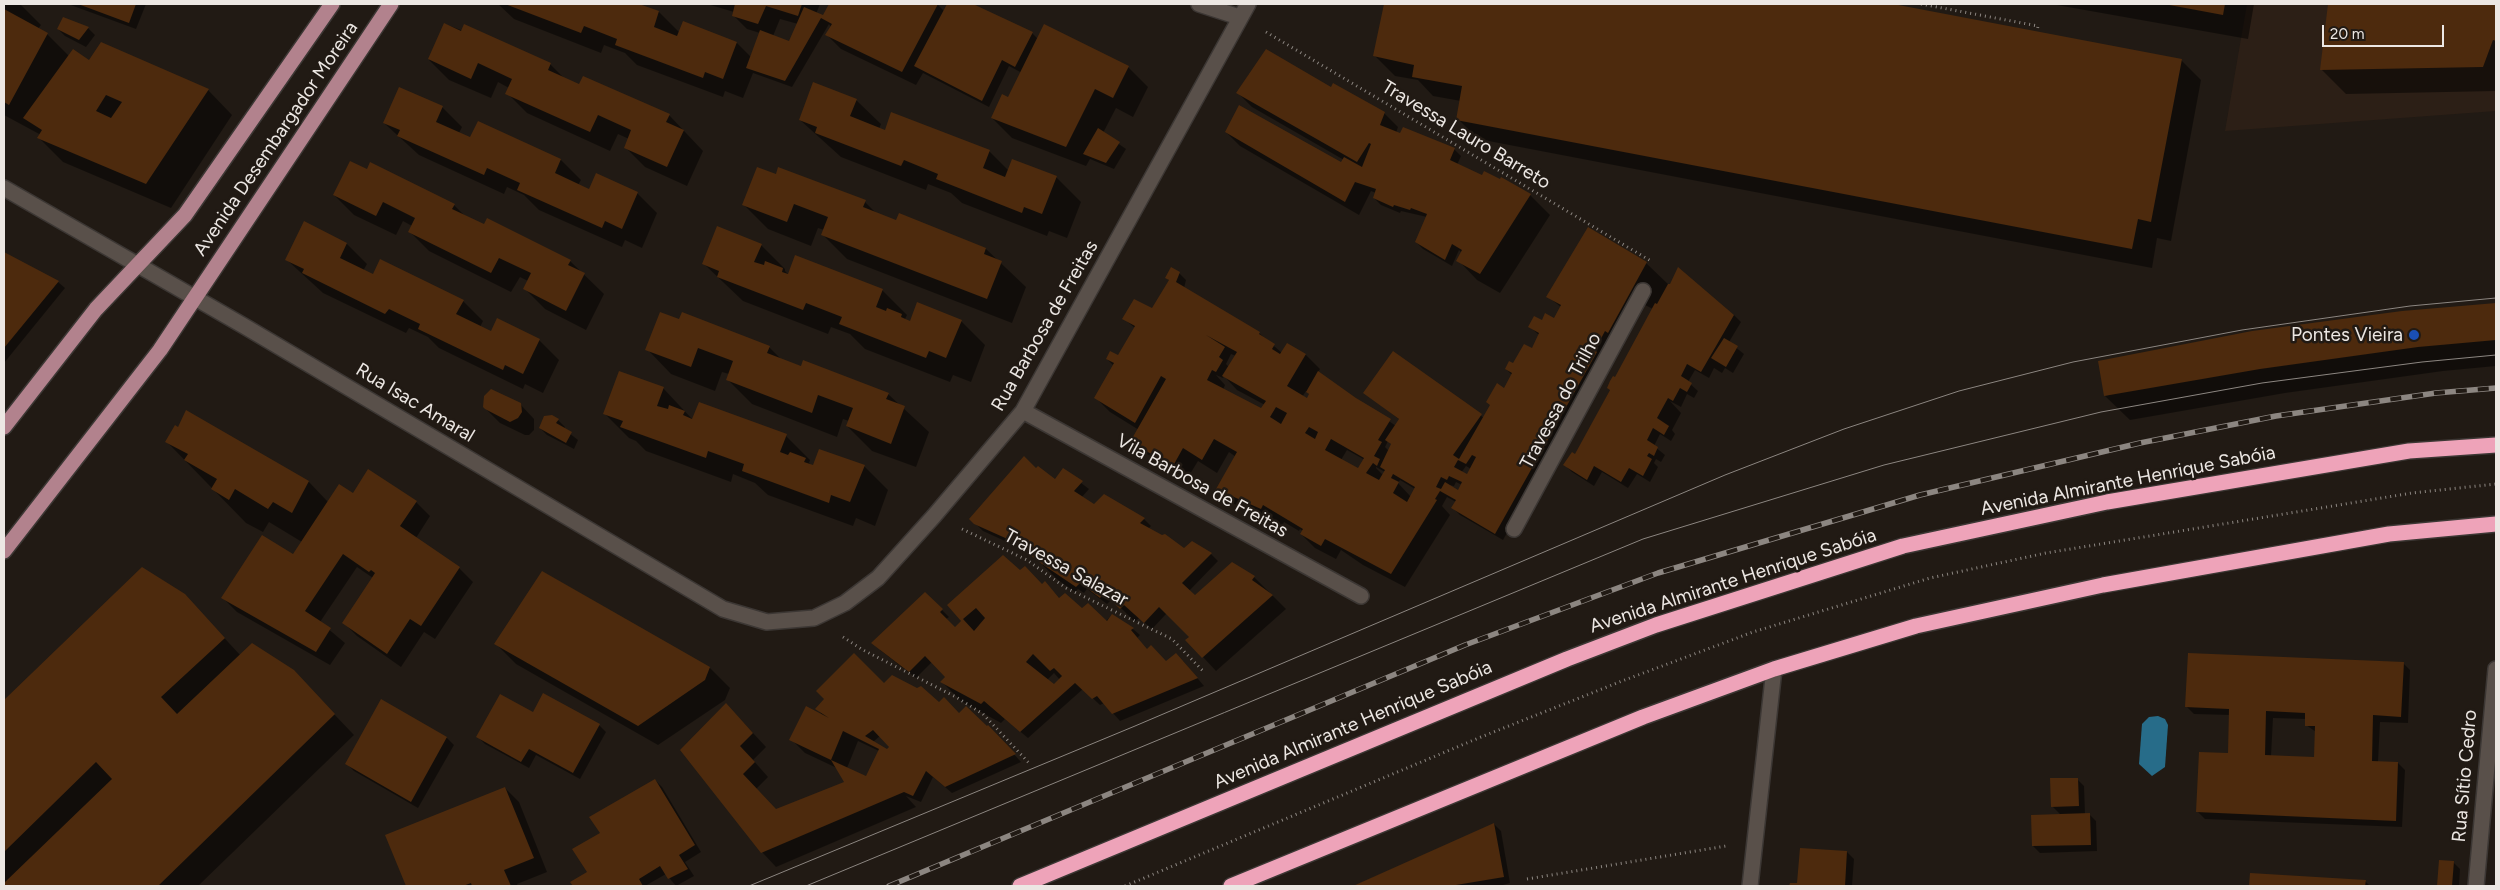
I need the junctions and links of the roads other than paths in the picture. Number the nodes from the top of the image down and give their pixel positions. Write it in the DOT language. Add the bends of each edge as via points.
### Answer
graph roads {
  1 [pos="332,4"];
  2 [pos="391,4"];
  3 [pos="1199,4"];
  4 [pos="1248,4"];
  5 [pos="1239,17"];
  6 [pos="4,188"];
  7 [pos="138,265"];
  8 [pos="1643,292"];
  9 [pos="195,298"];
  10 [pos="1023,411"];
  11 [pos="4,427"];
  12 [pos="2496,445"];
  13 [pos="2496,524"];
  14 [pos="1514,529"];
  15 [pos="4,551"];
  16 [pos="1361,596"];
  17 [pos="814,618"];
  18 [pos="1774,669"];
  19 [pos="2496,669"];
  20 [pos="1020,886"];
  21 [pos="1231,886"];
  22 [pos="1750,886"];
  23 [pos="2476,886"];
  1 -- 7 [label="main road, Avenida Desembargador Moreira" via="185,215"];
  2 -- 9 [label="main road, Avenida Desembargador Moreira"];
  3 -- 5 [label="street"];
  4 -- 5 [label="street, Rua Barbosa de Freitas"];
  5 -- 10 [label="street, Rua Barbosa de Freitas"];
  6 -- 7 [label="street, Rua Isac Amaral"];
  7 -- 9 [label="street, Rua Isac Amaral"];
  7 -- 11 [label="main road, Avenida Desembargador Moreira" via="96,309"];
  8 -- 14 [label="street, Travessa do Trilho"];
  9 -- 15 [label="main road, Avenida Desembargador Moreira" via="160,350"];
  9 -- 17 [label="street, Rua Isac Amaral" via="723,609 767,622"];
  10 -- 16 [label="street, Vila Barbosa de Freitas"];
  10 -- 17 [label="street, Rua Barbosa de Freitas" via="878,578 845,603"];
  12 -- 20 [label="highway, Avenida Almirante Henrique Sabóia" via="2409,451 2107,502 1903,546 1665,622 1567,659"];
  13 -- 18 [label="highway" via="2389,534 2102,585 1916,626"];
  18 -- 21 [label="highway" via="1643,717"];
  18 -- 22 [label="street"];
  19 -- 23 [label="street, Rua Sítio Cedro"];
}
